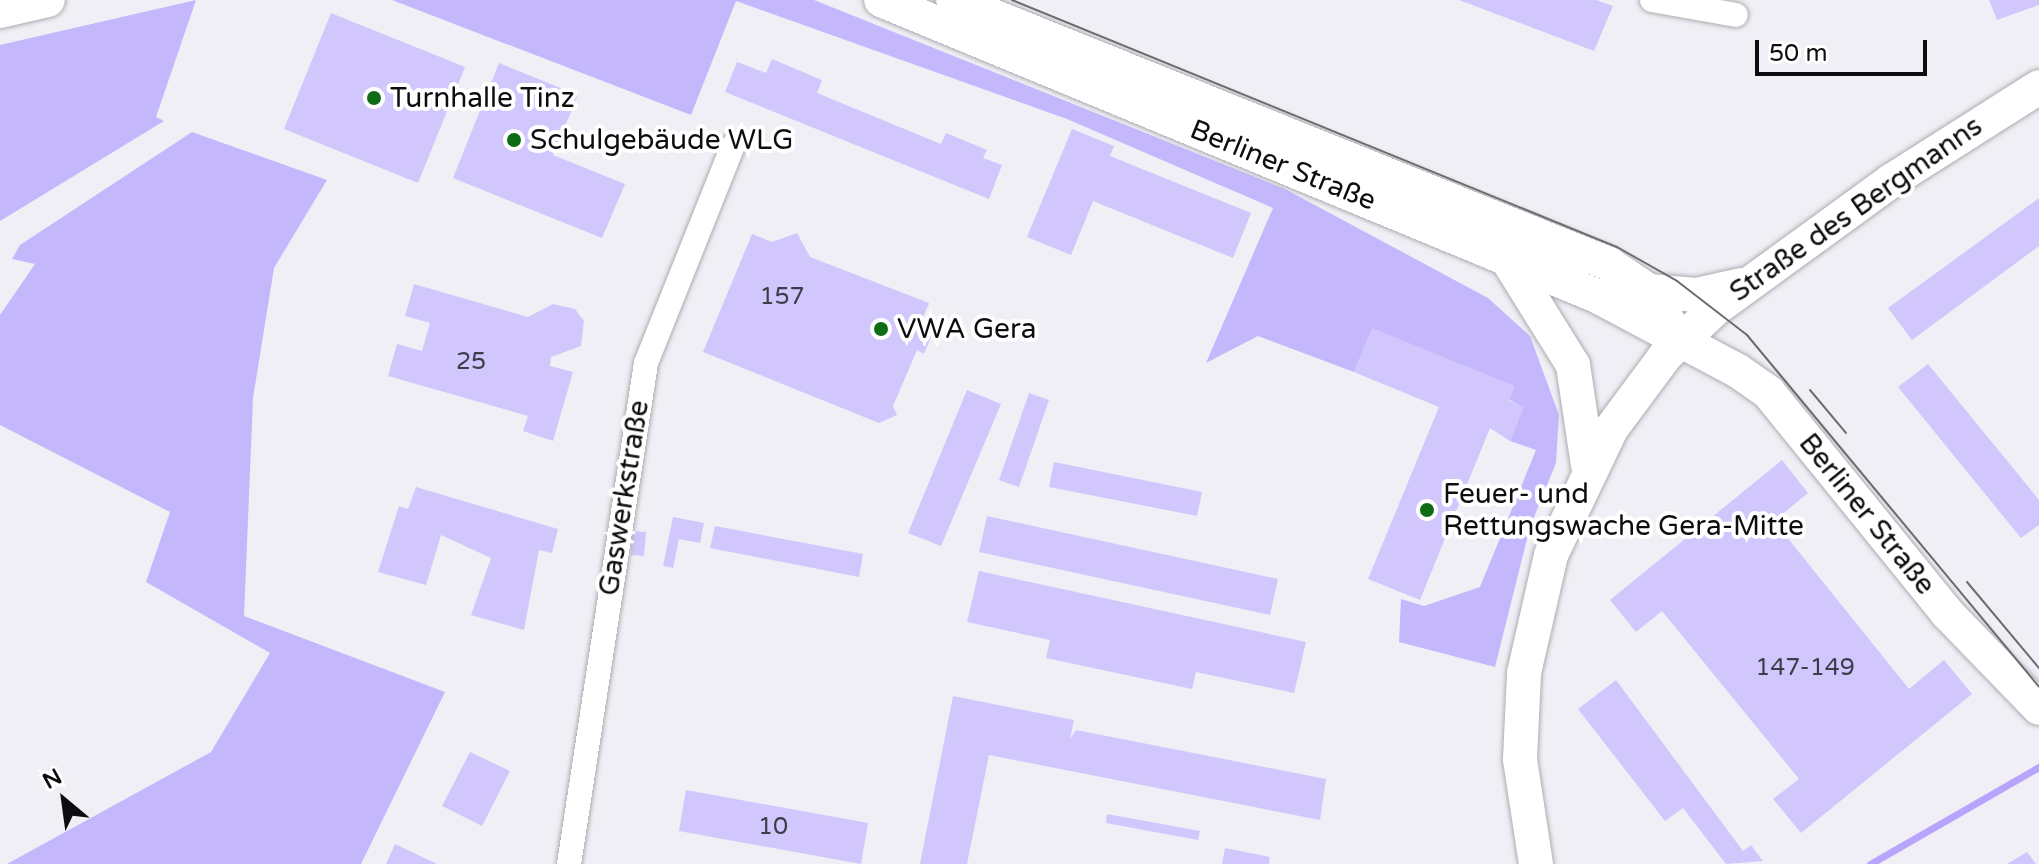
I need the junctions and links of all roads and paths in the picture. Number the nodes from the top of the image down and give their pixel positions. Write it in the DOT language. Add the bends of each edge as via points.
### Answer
graph roads {
  1 [pos="48,0"];
  2 [pos="881,0"];
  3 [pos="953,0"];
  4 [pos="1652,0"];
  5 [pos="0,11"];
  6 [pos="1736,15"];
  7 [pos="2039,87"];
  8 [pos="733,146"];
  9 [pos="1507,258"];
  10 [pos="1749,283"];
  11 [pos="1649,291"];
  12 [pos="1680,341"];
  13 [pos="1588,465"];
  14 [pos="2039,708"];
  15 [pos="569,864"];
  16 [pos="1536,864"];
  1 -- 5 [label="main road"];
  2 -- 9 [label="main road, Berliner Straße"];
  3 -- 11 [label="main road, Berliner Straße" via="1609,264"];
  4 -- 6 [label="street"];
  7 -- 10 [label="main road, Straße des Bergmanns"];
  8 -- 15 [label="street, Gaswerkstraße" via="646,363"];
  9 -- 12 [label="main road, Berliner Straße"];
  9 -- 13 [label="main road" via="1573,365"];
  10 -- 11 [label="main road" via="1696,295"];
  10 -- 12 [label="main road, Straße des Bergmanns"];
  11 -- 12 [label="main road, Berliner Straße"];
  12 -- 13 [label="main road, Straße des Bergmanns"];
  12 -- 14 [label="main road, Berliner Straße" via="1769,393 1947,613"];
  13 -- 16 [label="main road, Straße des Bergmanns" via="1551,555 1524,673 1520,759"];
}
